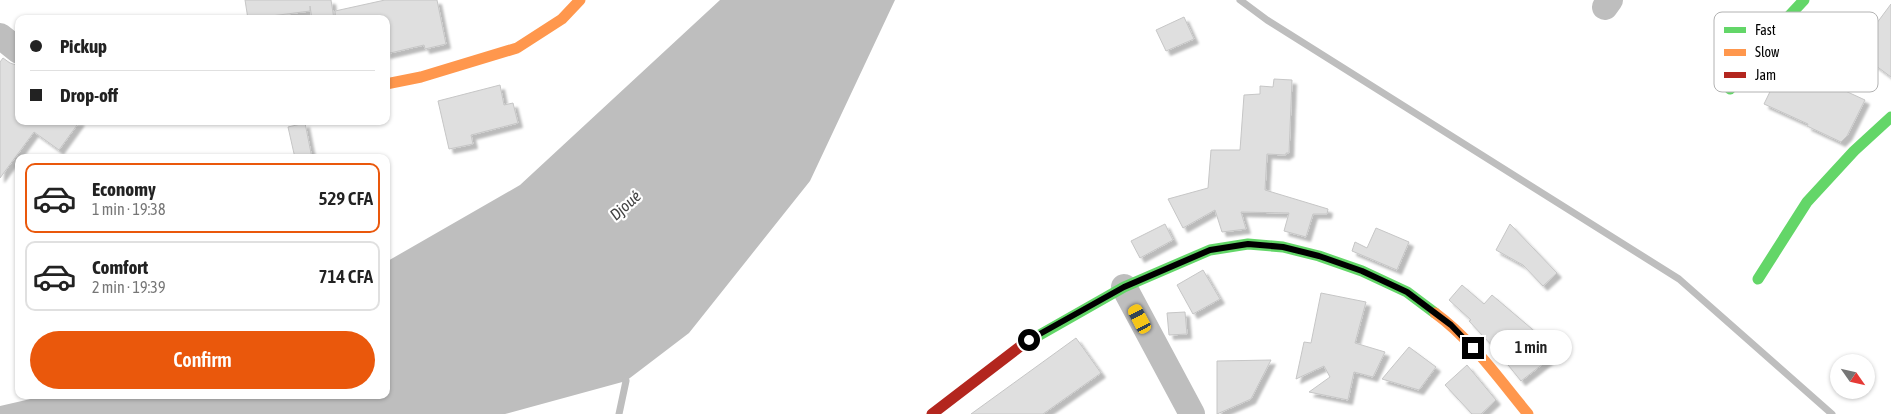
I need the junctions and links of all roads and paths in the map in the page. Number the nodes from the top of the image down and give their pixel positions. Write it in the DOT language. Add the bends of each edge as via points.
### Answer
graph roads {
  1 [pos="580,0"];
  2 [pos="1804,0"];
  3 [pos="1793,12"];
  4 [pos="0,36"];
  5 [pos="15,48"];
  6 [pos="390,83"];
  7 [pos="1891,117"];
  8 [pos="1758,279"];
  9 [pos="1124,287"];
  10 [pos="932,414"];
  11 [pos="1192,414"];
  12 [pos="1528,414"];
  1 -- 6 [label="street" via="562,18 517,48"];
  2 -- 3 [label="street"];
  4 -- 5 [label="street"];
  7 -- 8 [label="street" via="1807,202"];
  9 -- 10 [label="street" via="1029,340"];
  9 -- 11 [label="street"];
  9 -- 12 [label="street" via="1210,250 1248,244 1283,247 1319,256 1407,292 1451,325"];
}
